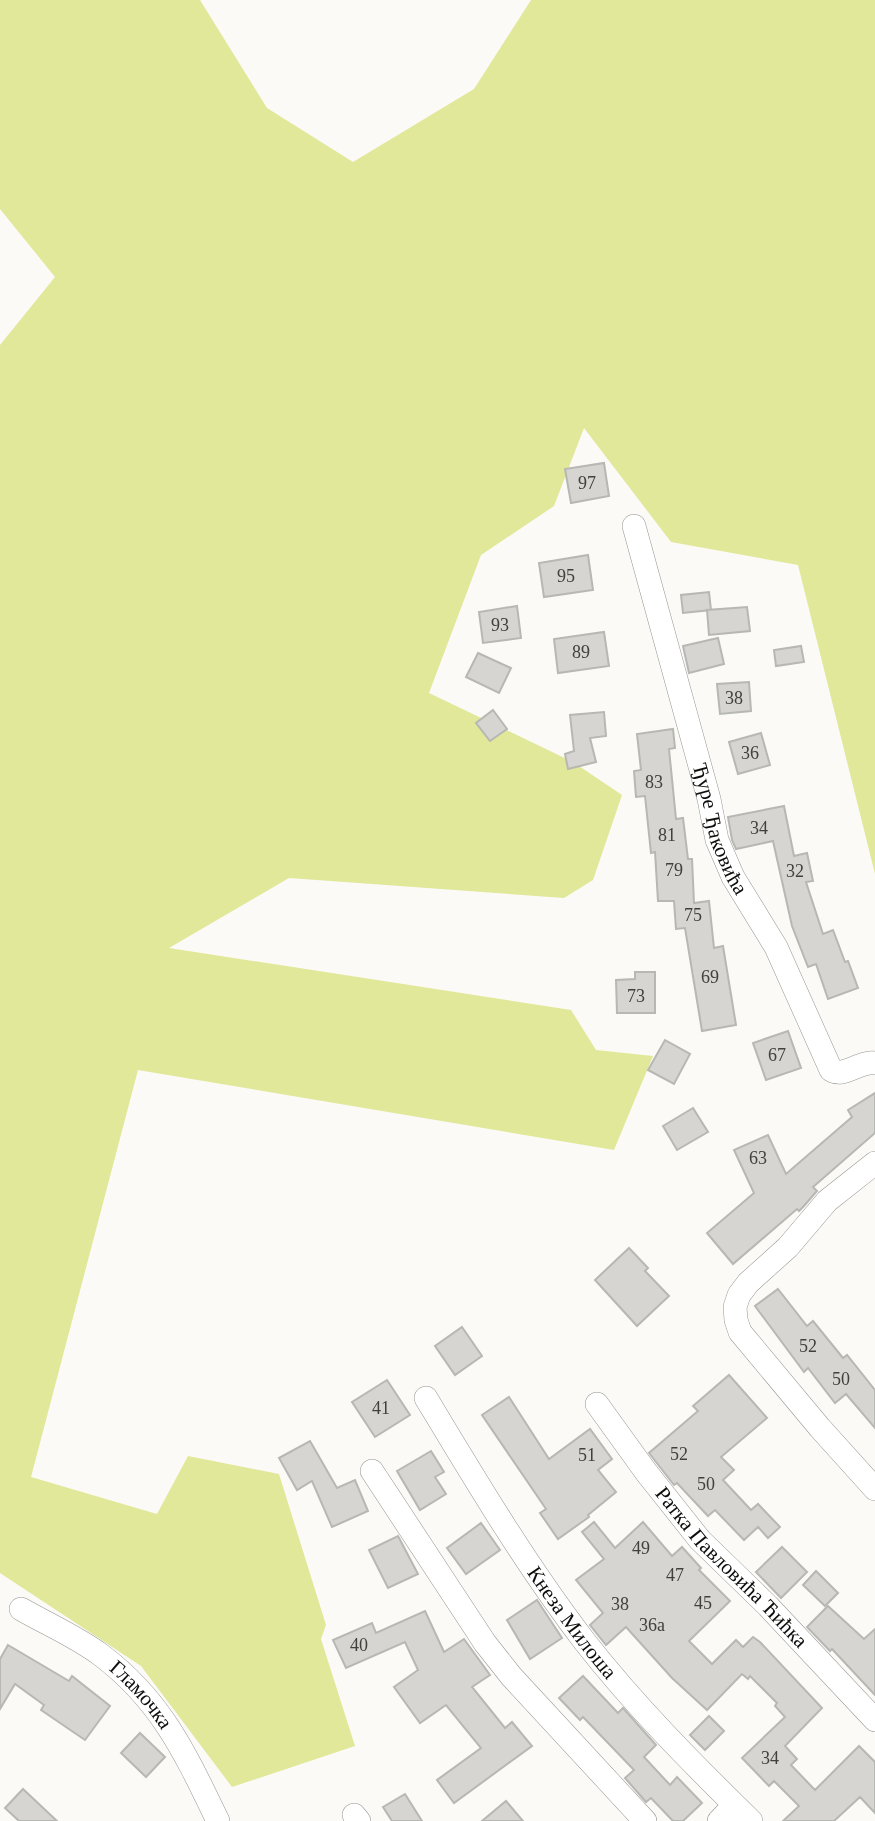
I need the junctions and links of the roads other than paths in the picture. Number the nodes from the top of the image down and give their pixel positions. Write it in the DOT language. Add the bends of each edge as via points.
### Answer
graph roads {
  1 [pos="634,526"];
  2 [pos="875,1063"];
  3 [pos="875,1163"];
  4 [pos="426,1398"];
  5 [pos="597,1404"];
  6 [pos="372,1471"];
  7 [pos="875,1489"];
  8 [pos="21,1609"];
  9 [pos="875,1720"];
  10 [pos="727,1813"];
  11 [pos="218,1821"];
  12 [pos="645,1821"];
  13 [pos="751,1821"];
  1 -- 2 [label="street, Ђуре Ђаковића" via="718,839 733,877 776,947 831,1070 842,1072"];
  3 -- 7 [label="street" via="827,1202 748,1283 735,1307 740,1332"];
  4 -- 10 [label="street, Кнеза Милоша" via="496,1514 585,1641"];
  5 -- 9 [label="street, Ратка Павловића Ћићка" via="700,1540"];
  6 -- 12 [label="street" via="485,1643 534,1704"];
  8 -- 11 [label="street, Гламочка" via="99,1654 148,1698 168,1724"];
  10 -- 13 [label="street, Кнеза Милоша"];
}
